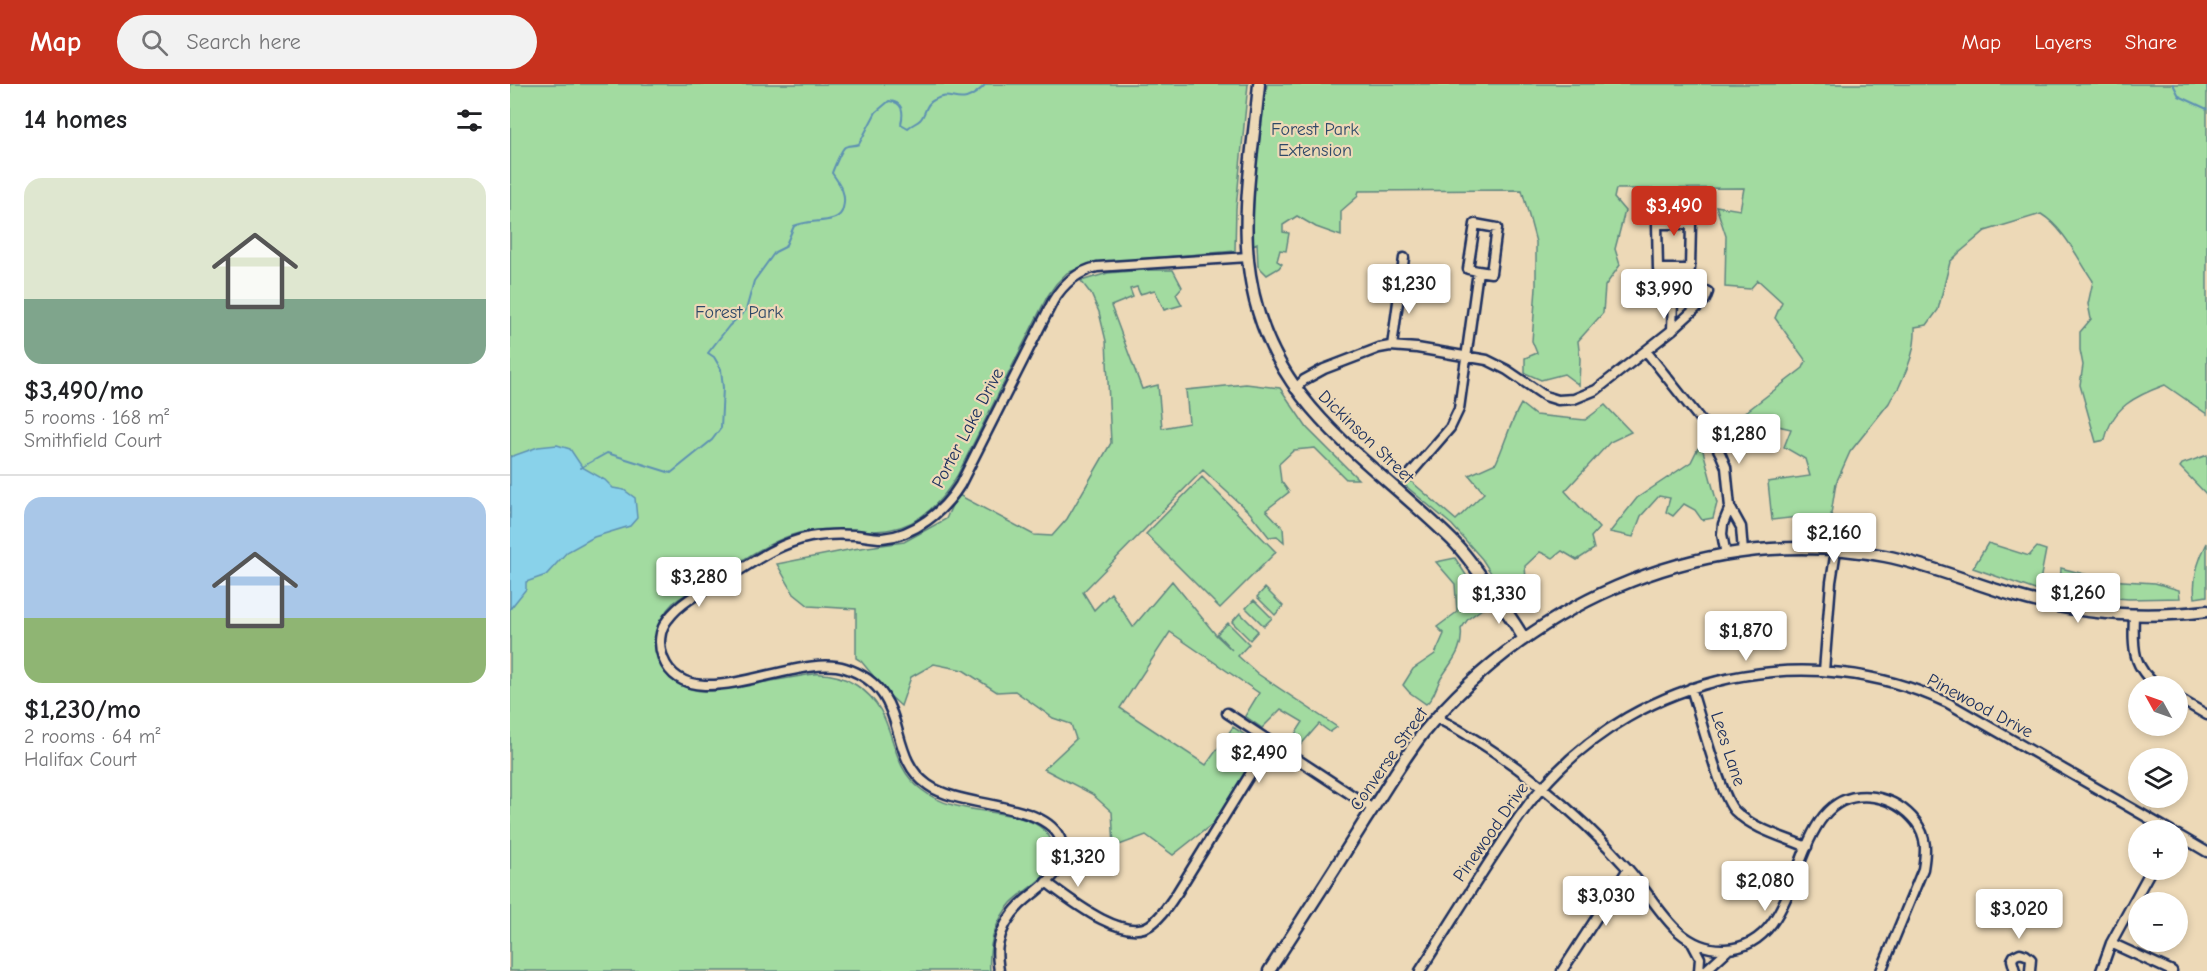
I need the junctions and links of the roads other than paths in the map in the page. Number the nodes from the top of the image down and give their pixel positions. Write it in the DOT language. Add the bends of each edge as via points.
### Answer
graph roads {
  1 [pos="1259,84"];
  2 [pos="1248,257"];
  3 [pos="1404,258"];
  4 [pos="1674,269"];
  5 [pos="1478,271"];
  6 [pos="1673,290"];
  7 [pos="1672,330"];
  8 [pos="1392,346"];
  9 [pos="1646,351"];
  10 [pos="1466,356"];
  11 [pos="1295,389"];
  12 [pos="1411,473"];
  13 [pos="1730,507"];
  14 [pos="1836,550"];
  15 [pos="1743,552"];
  16 [pos="1726,555"];
  17 [pos="2207,611"];
  18 [pos="2134,614"];
  19 [pos="1524,639"];
  20 [pos="1824,671"];
  21 [pos="2146,676"];
  22 [pos="1691,688"];
  23 [pos="2188,704"];
  24 [pos="1227,713"];
  25 [pos="2207,715"];
  26 [pos="1437,718"];
  27 [pos="1270,742"];
  28 [pos="1542,787"];
  29 [pos="1373,809"];
  30 [pos="2152,820"];
  31 [pos="2188,841"];
  32 [pos="1807,847"];
  33 [pos="2207,852"];
  34 [pos="1628,868"];
  35 [pos="2146,880"];
  36 [pos="1046,882"];
  37 [pos="1690,941"];
  38 [pos="2111,943"];
  39 [pos="1730,949"];
  40 [pos="999,971"];
  41 [pos="1269,971"];
  42 [pos="1420,971"];
  43 [pos="1562,971"];
  44 [pos="1699,971"];
  45 [pos="1705,971"];
  46 [pos="1881,971"];
  47 [pos="2015,971"];
  48 [pos="2031,971"];
  49 [pos="2101,971"];
  50 [pos="2172,971"];
  1 -- 2 [label="main road, Dickinson Street" via="1247,214"];
  2 -- 11 [label="main road, Dickinson Street" via="1265,331"];
  2 -- 36 [label="street, Porter Lake Drive" via="1097,267 1078,274 1053,301 960,485 933,516 888,537 835,534 795,542 689,599 666,620 661,632 661,652 669,669 695,685 726,684 824,664 847,669 867,680 889,704 908,763 928,786 962,800 1030,814 1053,827 1062,843 1063,860"];
  3 -- 8 [label="street"];
  4 -- 4 [label="street" via="1658,269 1657,224 1691,224 1690,269"];
  4 -- 6 [label="street"];
  5 -- 5 [label="street" via="1468,269 1474,224 1497,228 1491,273"];
  5 -- 10 [label="street"];
  6 -- 7 [label="street"];
  6 -- 7 [label="street" via="1708,292 1705,300"];
  7 -- 9 [label="street"];
  8 -- 10 [label="street"];
  8 -- 11 [label="street" via="1324,369"];
  9 -- 10 [label="street" via="1596,390 1566,400 1549,398 1492,362"];
  9 -- 13 [label="street" via="1714,439 1726,467"];
  10 -- 12 [label="street" via="1454,421"];
  11 -- 19 [label="main road, Dickinson Street" via="1328,428 1458,547"];
  13 -- 15 [label="street" via="1741,527"];
  13 -- 16 [label="street" via="1722,534"];
  14 -- 15 [label="main road, Converse Street"];
  14 -- 18 [label="main road, Converse Street" via="1915,563 2049,604"];
  14 -- 20 [label="street"];
  15 -- 16 [label="main road, Converse Street"];
  16 -- 19 [label="main road, Converse Street" via="1662,569 1618,585 1568,610"];
  17 -- 18 [label="main road, Converse Street"];
  18 -- 21 [label="street" via="2133,646"];
  19 -- 26 [label="main road, Converse Street" via="1482,673"];
  20 -- 22 [label="street, Pinewood Drive" via="1753,674"];
  20 -- 30 [label="street, Pinewood Drive" via="1876,679 1932,696"];
  22 -- 28 [label="street, Pinewood Drive" via="1608,729"];
  22 -- 32 [label="street, Lees Lane" via="1732,808 1752,822"];
  23 -- 25 [label="street"];
  24 -- 27 [label="street"];
  26 -- 28 [label="street"];
  26 -- 29 [label="main road, Converse Street" via="1410,751"];
  27 -- 29 [label="street"];
  27 -- 36 [label="street" via="1177,893 1149,926 1127,929 1113,925"];
  28 -- 34 [label="street"];
  28 -- 42 [label="street, Pinewood Drive" via="1484,868"];
  29 -- 41 [label="main road, Converse Street"];
  31 -- 33 [label="street"];
  32 -- 39 [label="street" via="1775,920 1755,939"];
  32 -- 46 [label="street" via="1827,813 1856,797 1892,802 1917,824 1926,846 1923,869"];
  34 -- 37 [label="street" via="1672,925"];
  34 -- 43 [label="street"];
  35 -- 38 [label="street"];
  36 -- 40 [label="street, Porter Lake Drive" via="1020,905 1004,927 997,949"];
  37 -- 39 [label="street"];
  37 -- 44 [label="street" via="1699,956"];
  38 -- 49 [label="street"];
  38 -- 50 [label="street"];
  39 -- 45 [label="street"];
  47 -- 48 [label="street" via="2012,958 2020,953 2031,959"];
}
